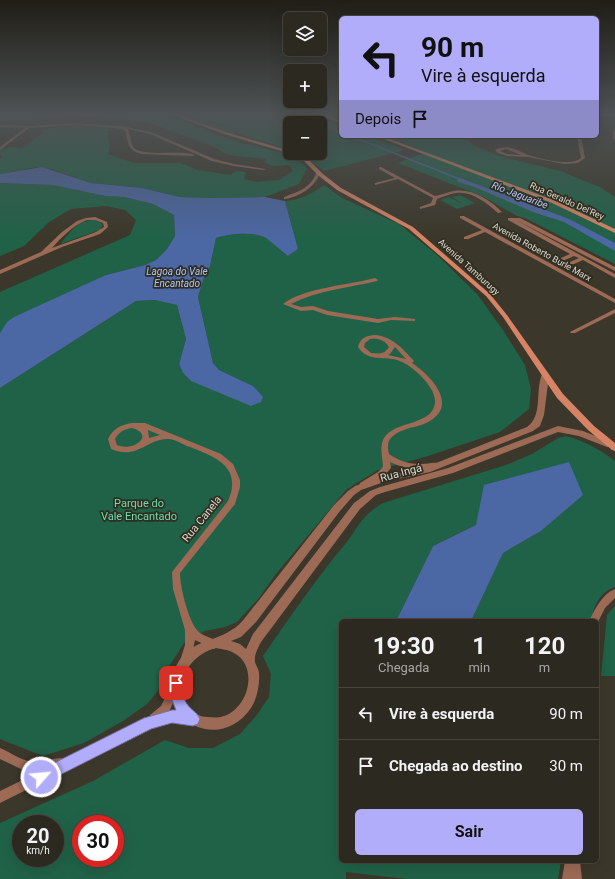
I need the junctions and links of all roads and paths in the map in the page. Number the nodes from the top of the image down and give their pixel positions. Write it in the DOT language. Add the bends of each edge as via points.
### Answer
graph roads {
  1 [pos="199,156"];
  2 [pos="203,156"];
  3 [pos="431,156"];
  4 [pos="529,156"];
  5 [pos="584,156"];
  6 [pos="207,158"];
  7 [pos="306,160"];
  8 [pos="380,168"];
  9 [pos="264,169"];
  10 [pos="318,172"];
  11 [pos="398,178"];
  12 [pos="376,184"];
  13 [pos="457,192"];
  14 [pos="428,194"];
  15 [pos="444,195"];
  16 [pos="286,198"];
  17 [pos="435,198"];
  18 [pos="482,199"];
  19 [pos="477,201"];
  20 [pos="422,208"];
  21 [pos="500,212"];
  22 [pos="462,217"];
  23 [pos="512,218"];
  24 [pos="485,230"];
  25 [pos="615,231"];
  26 [pos="546,233"];
  27 [pos="539,236"];
  28 [pos="466,238"];
  29 [pos="54,244"];
  30 [pos="60,246"];
  31 [pos="43,253"];
  32 [pos="574,254"];
  33 [pos="582,258"];
  34 [pos="564,259"];
  35 [pos="572,263"];
  36 [pos="615,269"];
  37 [pos="0,272"];
  38 [pos="615,276"];
  39 [pos="375,280"];
  40 [pos="615,301"];
  41 [pos="615,311"];
  42 [pos="412,320"];
  43 [pos="573,332"];
  44 [pos="387,340"];
  45 [pos="377,356"];
  46 [pos="413,365"];
  47 [pos="545,376"];
  48 [pos="132,425"];
  49 [pos="169,436"];
  50 [pos="139,446"];
  51 [pos="613,447"];
  52 [pos="386,456"];
  53 [pos="444,463"];
  54 [pos="358,488"];
  55 [pos="615,593"];
  56 [pos="595,619"];
  57 [pos="188,626"];
  58 [pos="215,644"];
  59 [pos="250,660"];
  60 [pos="184,664"];
  61 [pos="176,683"];
  62 [pos="193,719"];
  63 [pos="149,723"];
  64 [pos="0,753"];
  65 [pos="71,761"];
  66 [pos="0,797"];
  67 [pos="572,863"];
  68 [pos="573,863"];
  69 [pos="568,879"];
  70 [pos="576,879"];
  1 -- 6 [label="street"];
  2 -- 6 [label="street"];
  3 -- 25 [label="main road, Rua Geraldo Del'Rey" via="554,202"];
  4 -- 5 [label="street" via="564,163 582,160"];
  6 -- 9 [label="street"];
  7 -- 10 [label="main road, Avenida Tamburugy"];
  8 -- 11 [label="street"];
  10 -- 16 [label="street" via="315,182 306,190"];
  10 -- 47 [label="main road, Avenida Tamburugy" via="350,195 411,228 477,285 496,303"];
  11 -- 12 [label="street"];
  11 -- 14 [label="street"];
  13 -- 15 [label="street"];
  13 -- 18 [label="street"];
  13 -- 19 [label="street"];
  14 -- 15 [label="street"];
  14 -- 17 [label="street"];
  15 -- 17 [label="street"];
  17 -- 20 [label="street" via="433,204"];
  18 -- 19 [label="street"];
  18 -- 21 [label="street"];
  19 -- 21 [label="street"];
  21 -- 23 [label="street"];
  22 -- 24 [label="street, Avenida Roberto Burle Marx"];
  23 -- 26 [label="street"];
  23 -- 27 [label="street" via="510,220"];
  24 -- 28 [label="street"];
  24 -- 40 [label="street, Avenida Roberto Burle Marx"];
  26 -- 27 [label="street"];
  26 -- 36 [label="street"];
  27 -- 32 [label="street"];
  29 -- 30 [label="street"];
  29 -- 30 [label="street" via="78,222 90,219 105,222 106,227 98,233"];
  29 -- 31 [label="street"];
  30 -- 31 [label="street"];
  31 -- 37 [label="street"];
  32 -- 33 [label="street"];
  32 -- 34 [label="street"];
  33 -- 35 [label="street"];
  33 -- 38 [label="street"];
  39 -- 42 [label="street" via="318,290 286,304 302,309 313,308 327,313 378,321 397,318"];
  41 -- 43 [label="street"];
  44 -- 45 [label="street" via="392,347 391,350 388,354"];
  44 -- 45 [label="street" via="372,337 367,338 362,344 361,347 366,353"];
  44 -- 46 [label="street" via="396,345"];
  45 -- 46 [label="street" via="396,357"];
  46 -- 52 [label="street" via="434,386 438,407 431,417 398,430 388,437 384,447"];
  47 -- 51 [label="main road, Avenida Tamburugy" via="573,411"];
  47 -- 53 [label="street, Rua Ingá" via="537,424"];
  48 -- 49 [label="street, Rua Canela" via="143,425"];
  48 -- 50 [label="street" via="145,430 146,438"];
  48 -- 50 [label="street" via="116,431 111,439 112,443 122,450"];
  49 -- 50 [label="street" via="156,438"];
  49 -- 57 [label="street, Rua Canela" via="225,460 236,480 232,502 176,572 175,580"];
  51 -- 59 [label="street, Rua Ingá" via="580,433 558,429 450,471 373,493 357,506 257,638 251,650"];
  52 -- 53 [label="street" via="408,466 426,467"];
  52 -- 54 [label="street" via="388,463 385,471"];
  53 -- 54 [label="street, Rua Ingá"];
  54 -- 58 [label="street, Rua Ingá" via="337,508 252,618 237,633"];
  55 -- 56 [label="street" via="605,600"];
  57 -- 58 [label="street" via="196,636"];
  57 -- 60 [label="street, Rua Canela" via="189,645"];
  58 -- 59 [label="street" via="235,647 244,652"];
  58 -- 60 [label="street" via="197,650"];
  59 -- 62 [label="street" via="255,679 254,690 243,709 234,717 214,724"];
  60 -- 61 [label="street"];
  61 -- 62 [label="street" via="176,693 182,708"];
  61 -- 63 [label="street" via="165,710"];
  62 -- 63 [label="street" via="172,716"];
  63 -- 65 [label="street"];
  64 -- 65 [label="street" via="33,769"];
  65 -- 66 [label="street"];
  67 -- 69 [label="street"];
  68 -- 70 [label="street"];
}
